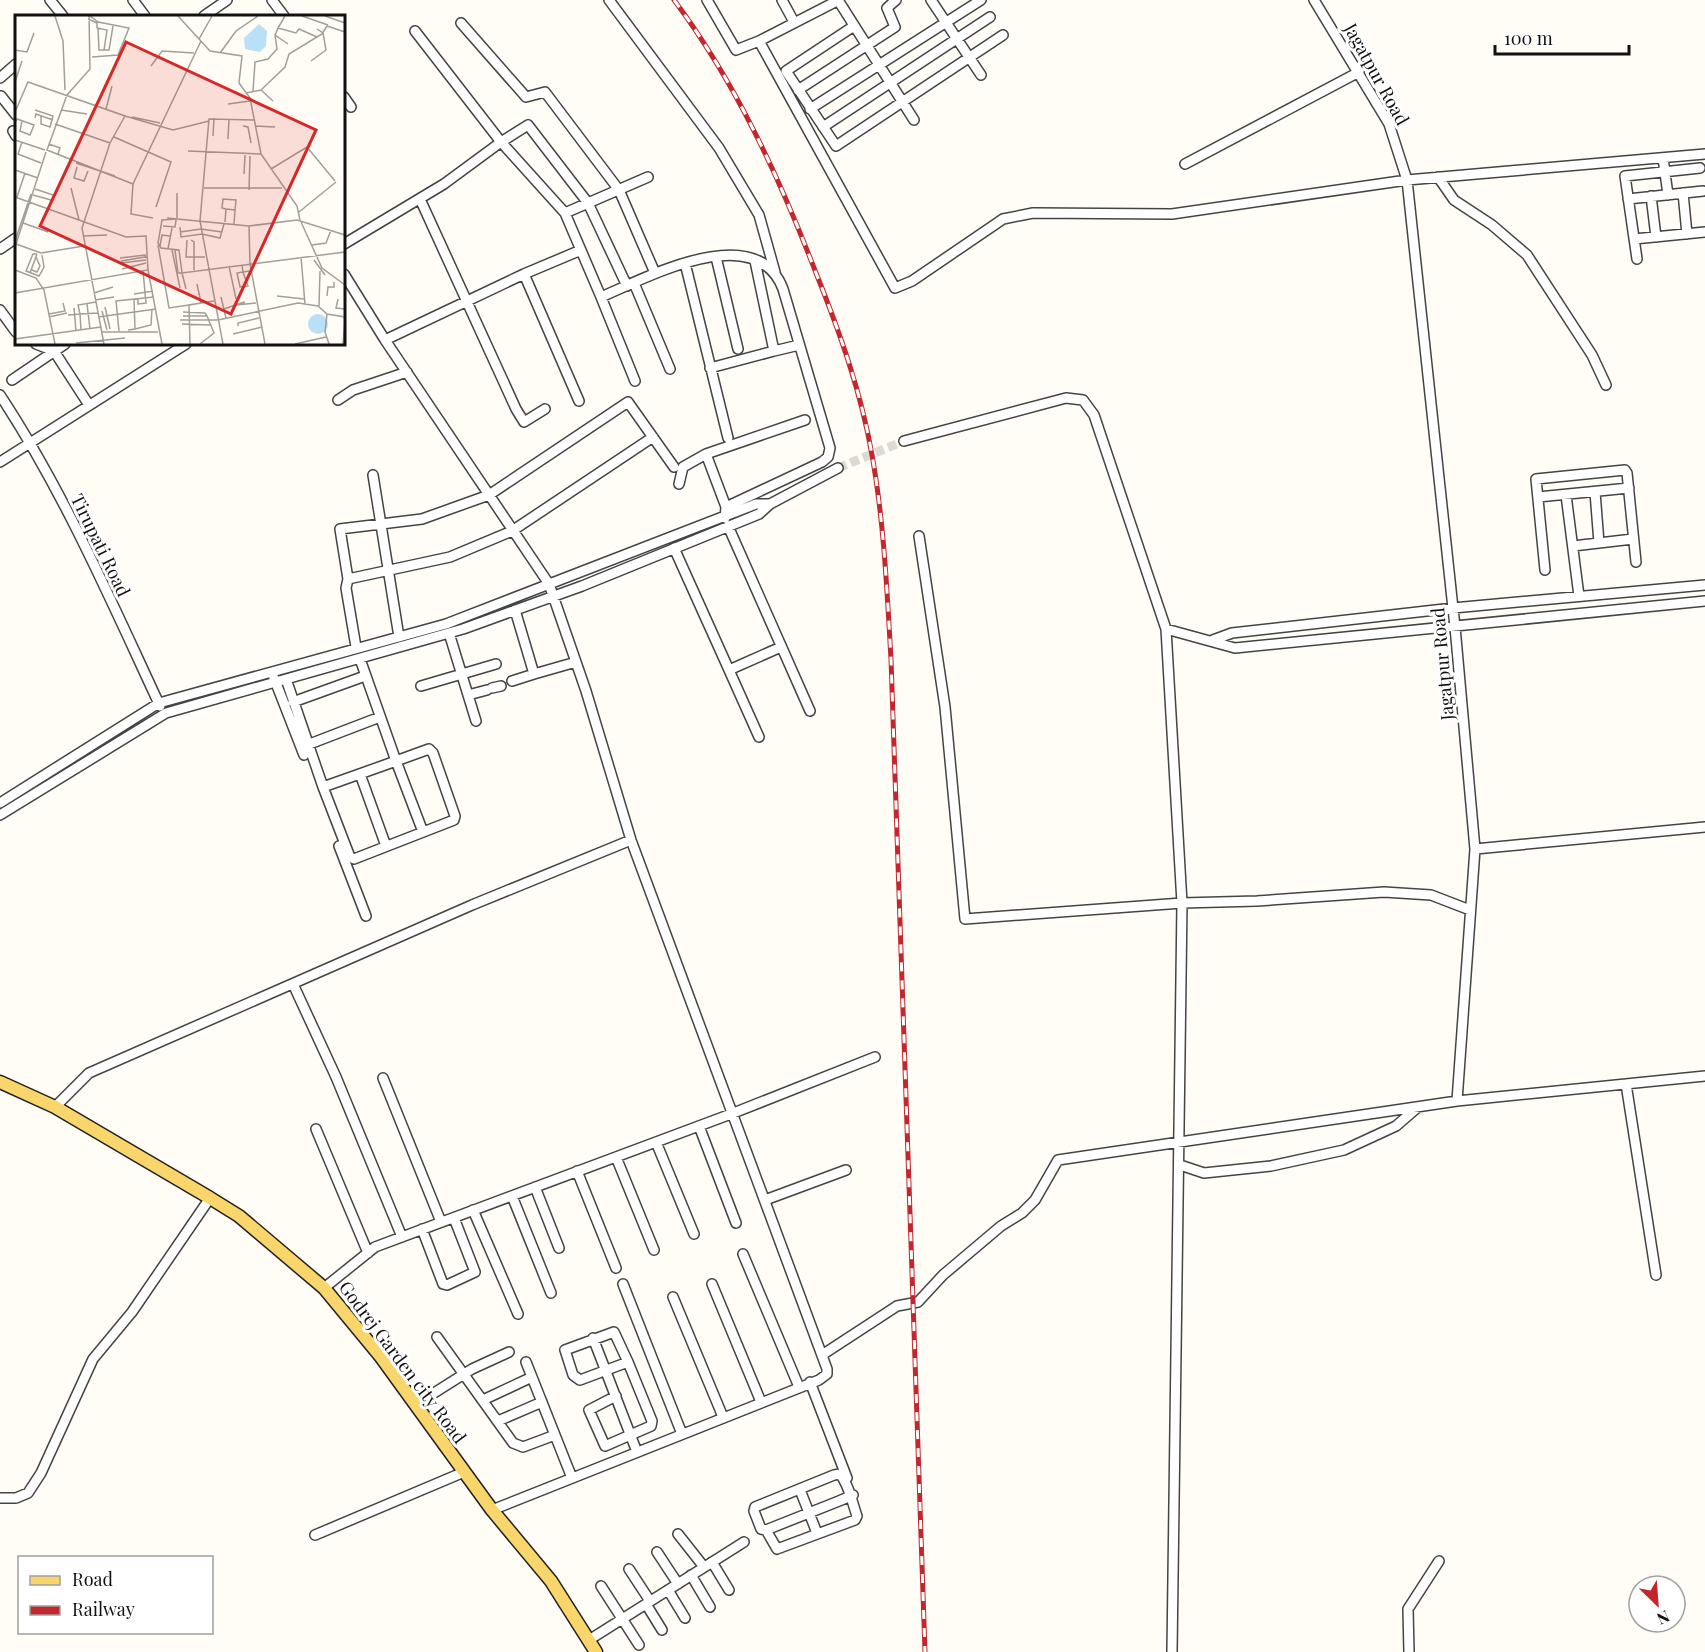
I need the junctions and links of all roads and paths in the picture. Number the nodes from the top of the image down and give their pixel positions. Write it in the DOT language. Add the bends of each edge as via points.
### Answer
graph roads {
  1 [pos="50,0"];
  2 [pos="132,0"];
  3 [pos="227,0"];
  4 [pos="272,0"];
  5 [pos="609,0"];
  6 [pos="707,0"];
  7 [pos="782,0"];
  8 [pos="838,0"];
  9 [pos="896,0"];
  10 [pos="981,0"];
  11 [pos="1314,0"];
  12 [pos="933,1"];
  13 [pos="62,15"];
  14 [pos="144,15"];
  15 [pos="205,15"];
  16 [pos="283,15"];
  17 [pos="990,17"];
  18 [pos="794,22"];
  19 [pos="461,23"];
  20 [pos="946,23"];
  21 [pos="854,26"];
  22 [pos="415,30"];
  23 [pos="1003,35"];
  24 [pos="957,39"];
  25 [pos="759,41"];
  26 [pos="867,45"];
  27 [pos="969,58"];
  28 [pos="15,65"];
  29 [pos="879,65"];
  30 [pos="1359,72"];
  31 [pos="981,75"];
  32 [pos="0,78"];
  33 [pos="891,83"];
  34 [pos="798,90"];
  35 [pos="0,96"];
  36 [pos="345,98"];
  37 [pos="903,101"];
  38 [pos="351,107"];
  39 [pos="810,109"];
  40 [pos="15,114"];
  41 [pos="914,120"];
  42 [pos="823,127"];
  43 [pos="501,142"];
  44 [pos="1705,154"];
  45 [pos="1663,158"];
  46 [pos="1185,164"];
  47 [pos="1700,168"];
  48 [pos="1665,171"];
  49 [pos="648,177"];
  50 [pos="1438,177"];
  51 [pos="1407,180"];
  52 [pos="619,190"];
  53 [pos="1703,191"];
  54 [pos="1683,193"];
  55 [pos="1668,195"];
  56 [pos="1651,196"];
  57 [pos="420,199"];
  58 [pos="1628,199"];
  59 [pos="588,203"];
  60 [pos="565,213"];
  61 [pos="1705,232"];
  62 [pos="1688,234"];
  63 [pos="1656,237"];
  64 [pos="15,239"];
  65 [pos="1634,239"];
  66 [pos="345,243"];
  67 [pos="0,249"];
  68 [pos="580,250"];
  69 [pos="716,256"];
  70 [pos="1637,259"];
  71 [pos="755,261"];
  72 [pos="685,263"];
  73 [pos="775,272"];
  74 [pos="655,273"];
  75 [pos="524,274"];
  76 [pos="345,276"];
  77 [pos="631,285"];
  78 [pos="601,297"];
  79 [pos="465,302"];
  80 [pos="0,309"];
  81 [pos="15,331"];
  82 [pos="385,340"];
  83 [pos="39,345"];
  84 [pos="63,345"];
  85 [pos="799,345"];
  86 [pos="173,347"];
  87 [pos="738,349"];
  88 [pos="54,351"];
  89 [pos="774,351"];
  90 [pos="710,368"];
  91 [pos="670,369"];
  92 [pos="407,372"];
  93 [pos="12,380"];
  94 [pos="635,381"];
  95 [pos="1606,385"];
  96 [pos="0,395"];
  97 [pos="338,400"];
  98 [pos="579,401"];
  99 [pos="88,405"];
  100 [pos="545,409"];
  101 [pos="805,420"];
  102 [pos="653,437"];
  103 [pos="728,438"];
  104 [pos="904,441"];
  105 [pos="31,442"];
  106 [pos="706,454"];
  107 [pos="0,462"];
  108 [pos="674,467"];
  109 [pos="838,468"];
  110 [pos="373,475"];
  111 [pos="679,484"];
  112 [pos="1629,488"];
  113 [pos="1595,492"];
  114 [pos="489,495"];
  115 [pos="1566,495"];
  116 [pos="1538,497"];
  117 [pos="726,507"];
  118 [pos="726,522"];
  119 [pos="381,524"];
  120 [pos="512,531"];
  121 [pos="919,536"];
  122 [pos="1633,539"];
  123 [pos="1599,543"];
  124 [pos="1573,546"];
  125 [pos="674,548"];
  126 [pos="1636,562"];
  127 [pos="1545,570"];
  128 [pos="389,572"];
  129 [pos="348,579"];
  130 [pos="549,584"];
  131 [pos="1705,585"];
  132 [pos="554,596"];
  133 [pos="1579,597"];
  134 [pos="1705,601"];
  135 [pos="1453,608"];
  136 [pos="515,610"];
  137 [pos="1309,624"];
  138 [pos="1455,627"];
  139 [pos="1166,629"];
  140 [pos="449,633"];
  141 [pos="399,637"];
  142 [pos="1213,640"];
  143 [pos="1310,641"];
  144 [pos="356,647"];
  145 [pos="781,647"];
  146 [pos="360,659"];
  147 [pos="576,662"];
  148 [pos="496,664"];
  149 [pos="271,670"];
  150 [pos="729,670"];
  151 [pos="534,674"];
  152 [pos="462,675"];
  153 [pos="365,676"];
  154 [pos="286,679"];
  155 [pos="512,681"];
  156 [pos="276,682"];
  157 [pos="421,686"];
  158 [pos="493,688"];
  159 [pos="468,695"];
  160 [pos="293,702"];
  161 [pos="159,703"];
  162 [pos="810,711"];
  163 [pos="164,714"];
  164 [pos="380,717"];
  165 [pos="476,721"];
  166 [pos="759,737"];
  167 [pos="307,745"];
  168 [pos="396,761"];
  169 [pos="360,774"];
  170 [pos="323,787"];
  171 [pos="0,803"];
  172 [pos="0,815"];
  173 [pos="1705,828"];
  174 [pos="423,832"];
  175 [pos="631,840"];
  176 [pos="386,846"];
  177 [pos="1474,849"];
  178 [pos="1182,903"];
  179 [pos="1470,910"];
  180 [pos="366,916"];
  181 [pos="293,984"];
  182 [pos="875,1057"];
  183 [pos="1705,1076"];
  184 [pos="383,1078"];
  185 [pos="0,1082"];
  186 [pos="1626,1083"];
  187 [pos="1457,1101"];
  188 [pos="55,1107"];
  189 [pos="1418,1107"];
  190 [pos="731,1114"];
  191 [pos="699,1126"];
  192 [pos="316,1129"];
  193 [pos="656,1142"];
  194 [pos="1180,1142"];
  195 [pos="616,1157"];
  196 [pos="1180,1165"];
  197 [pos="846,1170"];
  198 [pos="577,1171"];
  199 [pos="535,1187"];
  200 [pos="512,1196"];
  201 [pos="210,1198"];
  202 [pos="765,1200"];
  203 [pos="473,1210"];
  204 [pos="454,1218"];
  205 [pos="441,1222"];
  206 [pos="736,1223"];
  207 [pos="422,1230"];
  208 [pos="694,1234"];
  209 [pos="402,1237"];
  210 [pos="560,1248"];
  211 [pos="654,1250"];
  212 [pos="368,1253"];
  213 [pos="743,1254"];
  214 [pos="616,1268"];
  215 [pos="1656,1275"];
  216 [pos="623,1284"];
  217 [pos="712,1284"];
  218 [pos="324,1288"];
  219 [pos="551,1293"];
  220 [pos="673,1297"];
  221 [pos="518,1314"];
  222 [pos="437,1337"];
  223 [pos="593,1338"];
  224 [pos="509,1352"];
  225 [pos="822,1354"];
  226 [pos="526,1362"];
  227 [pos="628,1362"];
  228 [pos="606,1371"];
  229 [pos="464,1374"];
  230 [pos="532,1377"];
  231 [pos="810,1382"];
  232 [pos="799,1387"];
  233 [pos="616,1396"];
  234 [pos="483,1400"];
  235 [pos="542,1402"];
  236 [pos="762,1402"];
  237 [pos="415,1405"];
  238 [pos="723,1417"];
  239 [pos="498,1421"];
  240 [pos="682,1434"];
  241 [pos="555,1435"];
  242 [pos="631,1437"];
  243 [pos="637,1452"];
  244 [pos="465,1472"];
  245 [pos="572,1478"];
  246 [pos="800,1490"];
  247 [pos="852,1496"];
  248 [pos="0,1497"];
  249 [pos="492,1510"];
  250 [pos="809,1513"];
  251 [pos="862,1517"];
  252 [pos="766,1530"];
  253 [pos="817,1533"];
  254 [pos="678,1534"];
  255 [pos="315,1535"];
  256 [pos="744,1542"];
  257 [pos="657,1552"];
  258 [pos="1439,1561"];
  259 [pos="708,1564"];
  260 [pos="629,1569"];
  261 [pos="691,1575"];
  262 [pos="678,1584"];
  263 [pos="601,1586"];
  264 [pos="668,1590"];
  265 [pos="729,1590"];
  266 [pos="648,1603"];
  267 [pos="710,1607"];
  268 [pos="685,1618"];
  269 [pos="622,1619"];
  270 [pos="662,1630"];
  271 [pos="589,1640"];
  272 [pos="639,1645"];
  273 [pos="596,1652"];
  274 [pos="1173,1652"];
  275 [pos="1409,1652"];
  1 -- 13 [label="street"];
  2 -- 14 [label="street"];
  3 -- 15 [label="street"];
  4 -- 16 [label="street"];
  5 -- 73 [label="street" via="719,148 759,215"];
  6 -- 25 [label="street" via="736,50"];
  7 -- 18 [label="street"];
  8 -- 18 [label="street"];
  8 -- 21 [label="street"];
  9 -- 26 [label="street" via="887,8 895,27"];
  10 -- 20 [label="street"];
  11 -- 30 [label="street, Jagatpur Road"];
  12 -- 20 [label="street"];
  17 -- 24 [label="street"];
  18 -- 25 [label="street"];
  19 -- 52 [label="street" via="526,98 545,92"];
  20 -- 24 [label="street"];
  20 -- 29 [label="street"];
  21 -- 26 [label="street"];
  21 -- 34 [label="street" via="786,71"];
  22 -- 43 [label="street"];
  23 -- 27 [label="street"];
  24 -- 27 [label="street"];
  24 -- 33 [label="street"];
  25 -- 51 [label="street" via="895,288 912,281 1003,219 1050,212 1172,214"];
  26 -- 29 [label="street"];
  26 -- 34 [label="street"];
  27 -- 31 [label="street"];
  27 -- 37 [label="street"];
  28 -- 32 [label="street"];
  29 -- 33 [label="street"];
  29 -- 39 [label="street"];
  30 -- 46 [label="street"];
  30 -- 51 [label="street, Jagatpur Road" via="1389,124"];
  33 -- 37 [label="street"];
  33 -- 42 [label="street"];
  34 -- 39 [label="street"];
  35 -- 40 [label="street"];
  36 -- 38 [label="street"];
  37 -- 41 [label="street"];
  37 -- 42 [label="street" via="836,146"];
  39 -- 42 [label="street"];
  43 -- 57 [label="street"];
  43 -- 59 [label="street" via="528,125"];
  43 -- 60 [label="street"];
  44 -- 45 [label="street"];
  45 -- 48 [label="street"];
  45 -- 50 [label="street"];
  47 -- 48 [label="street"];
  48 -- 55 [label="street"];
  48 -- 58 [label="street" via="1625,176"];
  49 -- 52 [label="street"];
  50 -- 51 [label="street"];
  50 -- 95 [label="street" via="1454,200 1527,255 1592,355"];
  51 -- 135 [label="street, Jagatpur Road"];
  52 -- 59 [label="street"];
  52 -- 74 [label="street"];
  53 -- 54 [label="street"];
  54 -- 55 [label="street"];
  54 -- 62 [label="street"];
  55 -- 56 [label="street"];
  56 -- 58 [label="street"];
  56 -- 63 [label="street"];
  57 -- 66 [label="street"];
  57 -- 79 [label="street"];
  58 -- 65 [label="street"];
  59 -- 60 [label="street"];
  59 -- 77 [label="street"];
  60 -- 68 [label="street"];
  61 -- 62 [label="street"];
  62 -- 63 [label="street"];
  63 -- 65 [label="street"];
  64 -- 67 [label="street"];
  65 -- 70 [label="street"];
  68 -- 75 [label="street"];
  68 -- 78 [label="street"];
  69 -- 71 [label="street" via="738,254"];
  69 -- 72 [label="street"];
  69 -- 87 [label="street"];
  71 -- 73 [label="street"];
  71 -- 89 [label="street"];
  72 -- 74 [label="street"];
  72 -- 90 [label="street"];
  73 -- 85 [label="street"];
  74 -- 77 [label="street"];
  75 -- 79 [label="street"];
  75 -- 98 [label="street"];
  76 -- 82 [label="street"];
  77 -- 78 [label="street"];
  77 -- 91 [label="street"];
  78 -- 94 [label="street"];
  79 -- 82 [label="street"];
  79 -- 100 [label="street" via="525,422"];
  80 -- 81 [label="street"];
  82 -- 92 [label="street"];
  83 -- 88 [label="street"];
  84 -- 88 [label="street"];
  85 -- 89 [label="street"];
  85 -- 117 [label="street" via="828,438 828,457"];
  86 -- 99 [label="street"];
  88 -- 93 [label="street"];
  88 -- 99 [label="street"];
  89 -- 90 [label="street"];
  90 -- 103 [label="street"];
  92 -- 97 [label="street" via="353,390"];
  92 -- 114 [label="street"];
  96 -- 105 [label="street, Tirupati Road"];
  99 -- 105 [label="street"];
  101 -- 106 [label="street"];
  102 -- 108 [label="street"];
  102 -- 114 [label="street" via="628,402"];
  102 -- 120 [label="street"];
  104 -- 139 [label="street" via="1066,398 1083,400 1094,415"];
  105 -- 107 [label="street"];
  105 -- 161 [label="street, Tirupati Road"];
  106 -- 111 [label="street" via="683,467"];
  106 -- 117 [label="street"];
  109 -- 118 [label="street" via="770,504 756,504"];
  110 -- 119 [label="street"];
  112 -- 113 [label="street"];
  112 -- 116 [label="street" via="1624,470 1538,479"];
  112 -- 122 [label="street"];
  113 -- 115 [label="street"];
  113 -- 123 [label="street"];
  114 -- 119 [label="street" via="422,519"];
  114 -- 120 [label="street"];
  115 -- 116 [label="street"];
  115 -- 124 [label="street"];
  116 -- 127 [label="street"];
  117 -- 118 [label="street"];
  118 -- 125 [label="street"];
  118 -- 130 [label="street"];
  118 -- 145 [label="street"];
  119 -- 128 [label="street"];
  119 -- 129 [label="street" via="340,530"];
  120 -- 128 [label="street" via="450,558"];
  120 -- 130 [label="street"];
  121 -- 178 [label="street" via="945,707 966,919"];
  122 -- 123 [label="street"];
  122 -- 126 [label="street"];
  123 -- 124 [label="street"];
  124 -- 133 [label="street"];
  125 -- 132 [label="street"];
  125 -- 150 [label="street"];
  128 -- 129 [label="street"];
  128 -- 141 [label="street"];
  129 -- 144 [label="street" via="346,588"];
  130 -- 132 [label="street"];
  130 -- 141 [label="street" via="446,624"];
  131 -- 133 [label="street"];
  132 -- 136 [label="street"];
  132 -- 147 [label="street"];
  133 -- 135 [label="street"];
  134 -- 138 [label="street"];
  135 -- 137 [label="street"];
  135 -- 138 [label="street, Jagatpur Road"];
  136 -- 140 [label="street"];
  136 -- 151 [label="street"];
  137 -- 142 [label="street" via="1232,633"];
  137 -- 143 [label="street"];
  138 -- 143 [label="street"];
  138 -- 177 [label="street, Jagatpur Road"];
  139 -- 142 [label="street"];
  139 -- 178 [label="street"];
  140 -- 146 [label="street"];
  140 -- 152 [label="street"];
  141 -- 144 [label="street"];
  142 -- 143 [label="street" via="1235,648"];
  144 -- 149 [label="street"];
  145 -- 150 [label="street"];
  145 -- 162 [label="street"];
  146 -- 153 [label="street"];
  146 -- 154 [label="street"];
  147 -- 151 [label="street"];
  147 -- 175 [label="street"];
  148 -- 152 [label="street"];
  149 -- 156 [label="street"];
  149 -- 161 [label="street"];
  150 -- 166 [label="street"];
  151 -- 155 [label="street"];
  152 -- 157 [label="street"];
  152 -- 159 [label="street"];
  153 -- 160 [label="street"];
  153 -- 164 [label="street"];
  154 -- 156 [label="street"];
  154 -- 160 [label="street"];
  156 -- 163 [label="street"];
  156 -- 180 [label="street"];
  158 -- 159 [label="street"];
  159 -- 165 [label="street"];
  160 -- 167 [label="street"];
  161 -- 163 [label="street, Tirupati Road"];
  161 -- 171 [label="street"];
  163 -- 172 [label="street"];
  164 -- 167 [label="street"];
  164 -- 168 [label="street"];
  167 -- 170 [label="street"];
  168 -- 169 [label="street"];
  168 -- 174 [label="street"];
  168 -- 174 [label="street" via="429,749 433,753 455,818"];
  169 -- 170 [label="street"];
  169 -- 176 [label="street"];
  170 -- 176 [label="street" via="350,857 354,859"];
  173 -- 177 [label="street"];
  174 -- 176 [label="street"];
  175 -- 181 [label="street"];
  175 -- 190 [label="street"];
  177 -- 179 [label="street, Jagatpur Road"];
  178 -- 179 [label="street" via="1384,892 1431,895"];
  178 -- 194 [label="street"];
  179 -- 187 [label="street, Jagatpur Road"];
  181 -- 188 [label="street" via="89,1073"];
  181 -- 209 [label="street"];
  182 -- 190 [label="street"];
  183 -- 186 [label="street"];
  184 -- 205 [label="street"];
  185 -- 188 [label="main road, Godrej Garden city Road"];
  186 -- 187 [label="street"];
  186 -- 215 [label="street"];
  187 -- 189 [label="street"];
  188 -- 201 [label="main road, Godrej Garden city Road"];
  189 -- 194 [label="street"];
  189 -- 196 [label="street" via="1396,1126 1344,1150 1271,1166 1204,1173"];
  190 -- 191 [label="street"];
  190 -- 202 [label="street"];
  191 -- 193 [label="street"];
  191 -- 206 [label="street"];
  192 -- 212 [label="street"];
  193 -- 195 [label="street"];
  193 -- 208 [label="street"];
  194 -- 196 [label="street"];
  194 -- 225 [label="street" via="1058,1160 1035,1200 943,1275 918,1302 897,1306"];
  195 -- 198 [label="street"];
  195 -- 211 [label="street"];
  196 -- 274 [label="street"];
  197 -- 202 [label="street"];
  198 -- 199 [label="street"];
  198 -- 214 [label="street"];
  199 -- 200 [label="street"];
  199 -- 210 [label="street"];
  200 -- 203 [label="street"];
  200 -- 219 [label="street"];
  201 -- 218 [label="main road, Godrej Garden city Road" via="239,1216"];
  201 -- 248 [label="street" via="132,1312 93,1359 28,1493 16,1498"];
  202 -- 225 [label="street"];
  203 -- 204 [label="street"];
  203 -- 221 [label="street"];
  204 -- 205 [label="street"];
  204 -- 207 [label="street" via="475,1272 447,1285 443,1284"];
  205 -- 207 [label="street"];
  207 -- 209 [label="street"];
  209 -- 212 [label="street"];
  212 -- 218 [label="street"];
  213 -- 232 [label="street"];
  216 -- 240 [label="street"];
  217 -- 236 [label="street"];
  218 -- 237 [label="main road, Godrej Garden city Road"];
  220 -- 238 [label="street"];
  222 -- 229 [label="street"];
  223 -- 227 [label="street" via="614,1332"];
  223 -- 228 [label="street"];
  223 -- 228 [label="street" via="565,1350 573,1376 580,1380"];
  224 -- 229 [label="street"];
  225 -- 231 [label="street" via="827,1374"];
  226 -- 230 [label="street"];
  227 -- 228 [label="street"];
  227 -- 242 [label="street" via="652,1421 648,1429"];
  228 -- 233 [label="street"];
  229 -- 234 [label="street"];
  229 -- 237 [label="street"];
  230 -- 234 [label="street"];
  230 -- 235 [label="street"];
  231 -- 232 [label="street"];
  231 -- 247 [label="street"];
  232 -- 236 [label="street"];
  233 -- 242 [label="street"];
  233 -- 242 [label="street" via="592,1406 589,1414 605,1446"];
  234 -- 239 [label="street"];
  235 -- 239 [label="street"];
  235 -- 241 [label="street"];
  236 -- 238 [label="street"];
  237 -- 244 [label="main road, Godrej Garden city Road"];
  238 -- 240 [label="street"];
  239 -- 241 [label="street" via="518,1446"];
  240 -- 243 [label="street"];
  241 -- 245 [label="street"];
  242 -- 243 [label="street"];
  243 -- 245 [label="street"];
  244 -- 249 [label="main road, Godrej Garden city Road"];
  244 -- 255 [label="street"];
  245 -- 249 [label="street"];
  246 -- 247 [label="street" via="840,1474"];
  246 -- 250 [label="street"];
  246 -- 252 [label="street" via="755,1507 757,1522"];
  247 -- 250 [label="street"];
  247 -- 251 [label="street"];
  247 -- 253 [label="street" via="855,1520"];
  249 -- 271 [label="main road, Godrej Garden city Road" via="551,1581"];
  250 -- 252 [label="street"];
  250 -- 253 [label="street"];
  252 -- 253 [label="street" via="777,1550"];
  254 -- 259 [label="street"];
  256 -- 259 [label="street"];
  257 -- 262 [label="street"];
  258 -- 275 [label="street" via="1408,1609"];
  259 -- 261 [label="street"];
  259 -- 265 [label="street"];
  260 -- 266 [label="street"];
  261 -- 262 [label="street"];
  261 -- 267 [label="street"];
  262 -- 264 [label="street"];
  263 -- 269 [label="street"];
  264 -- 266 [label="street"];
  264 -- 268 [label="street"];
  266 -- 269 [label="street"];
  266 -- 270 [label="street"];
  269 -- 271 [label="street"];
  269 -- 272 [label="street"];
  271 -- 273 [label="main road, Godrej Garden city Road"];
}
